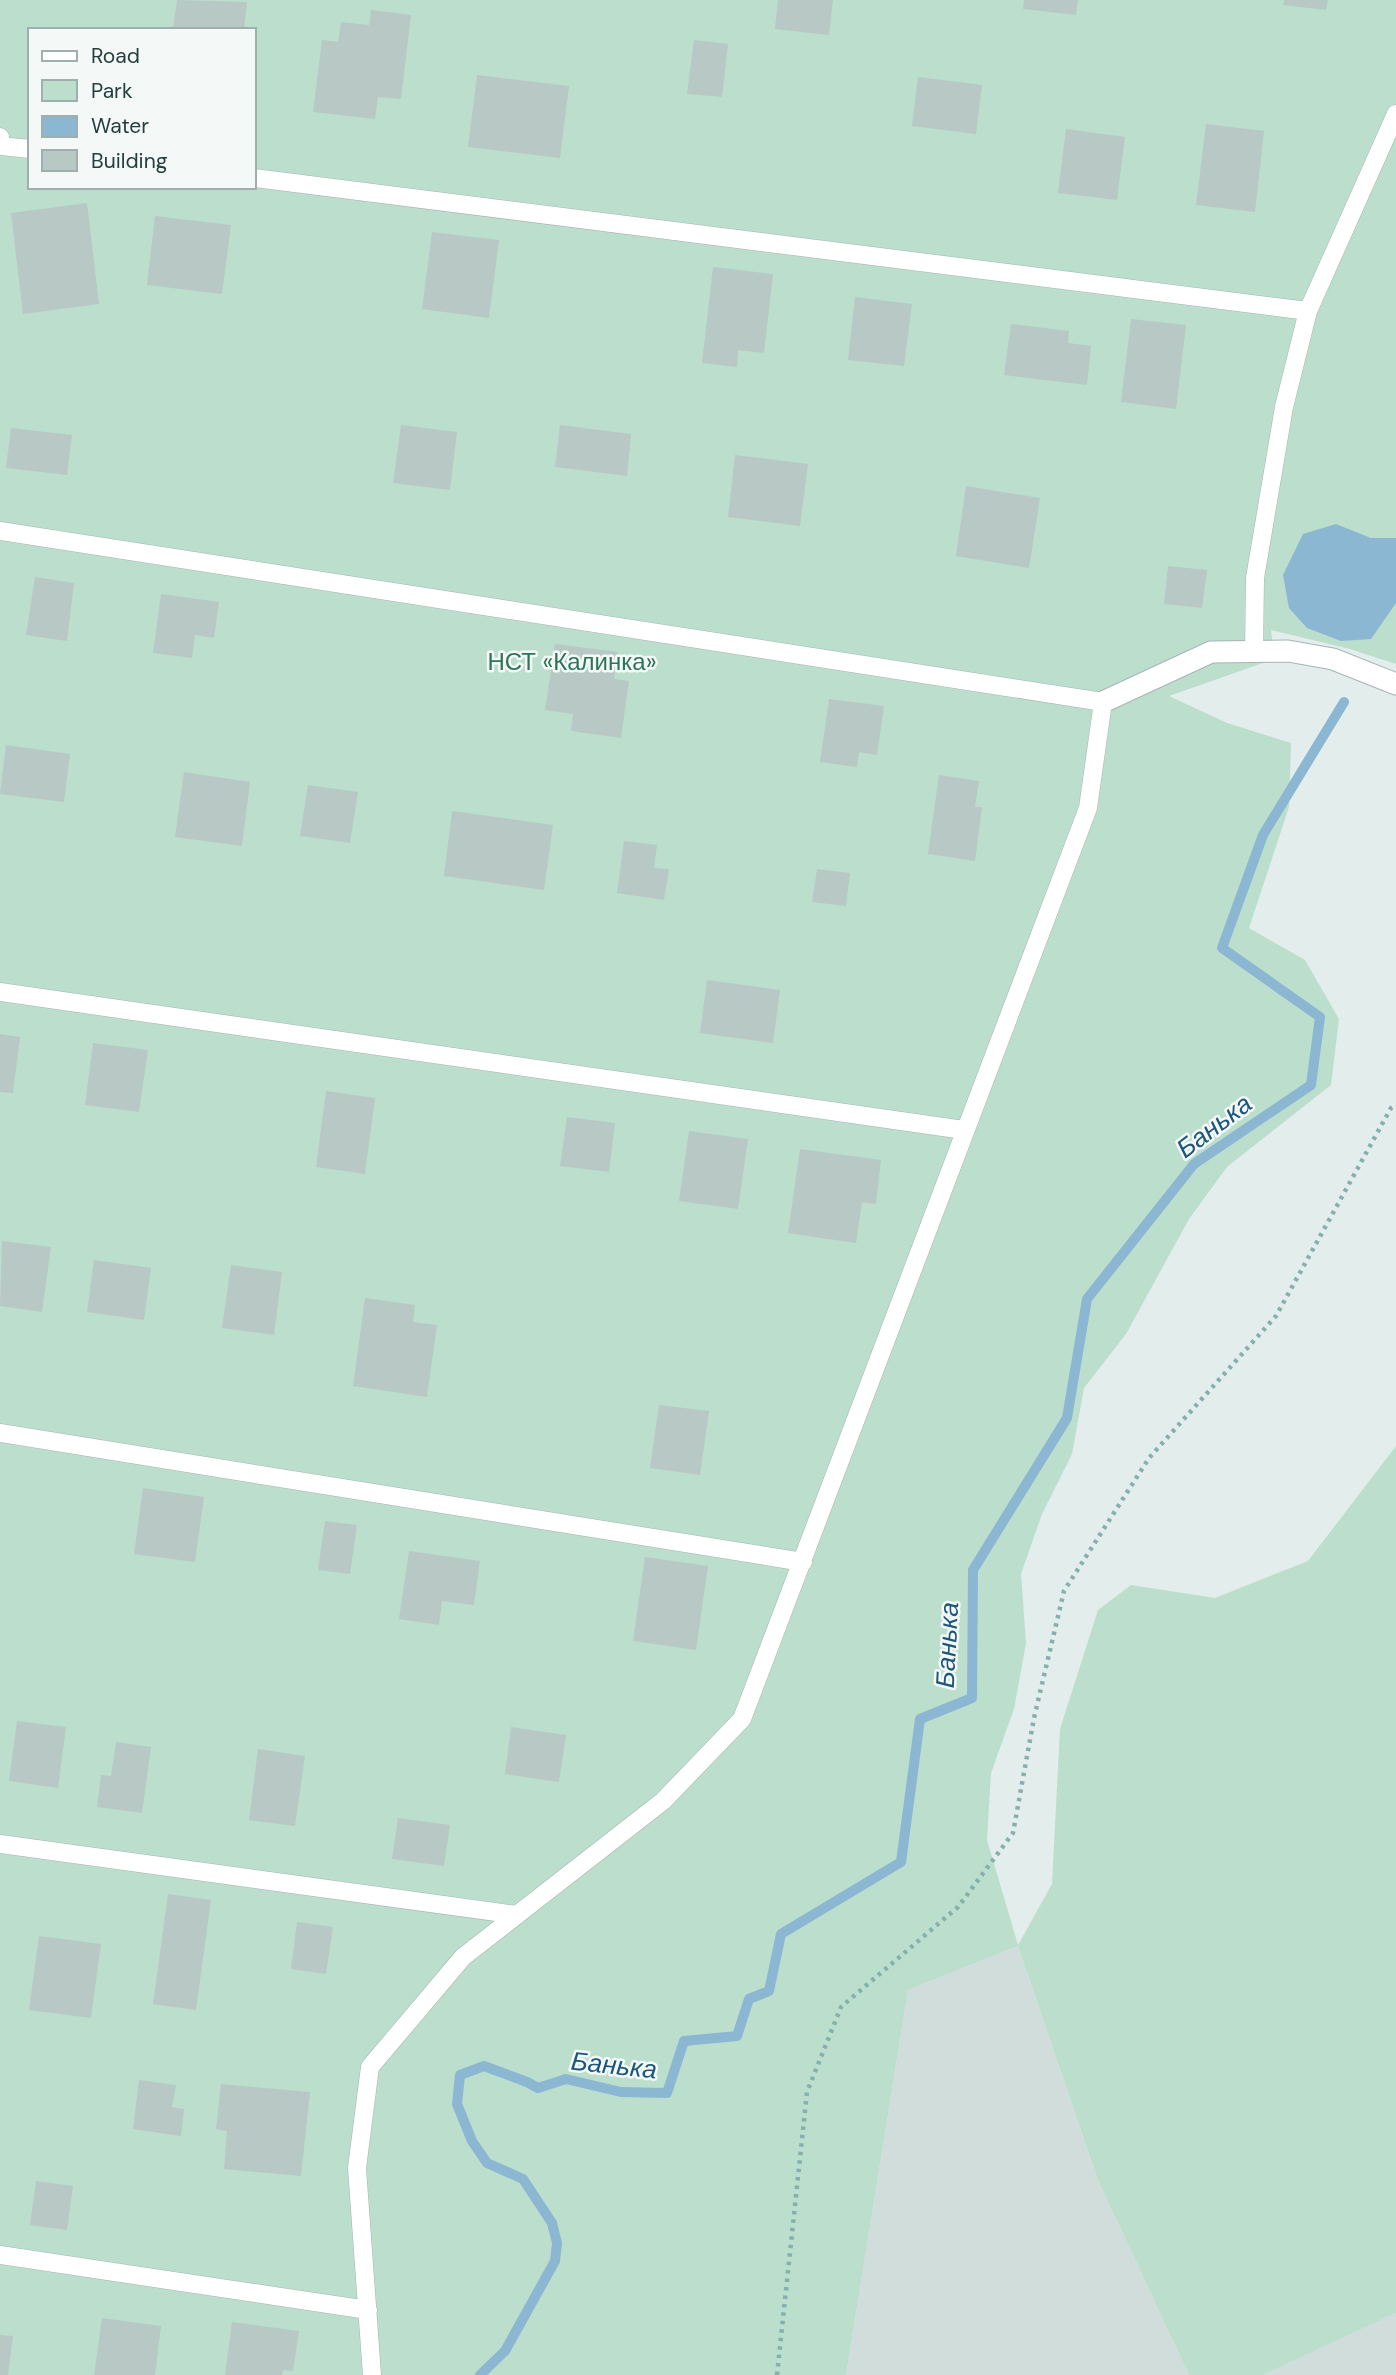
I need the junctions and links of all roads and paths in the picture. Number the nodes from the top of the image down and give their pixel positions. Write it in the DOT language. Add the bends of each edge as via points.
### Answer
graph roads {
  1 [pos="1396,114"];
  2 [pos="0,137"];
  3 [pos="28,149"];
  4 [pos="256,178"];
  5 [pos="1308,311"];
  6 [pos="0,531"];
  7 [pos="1254,651"];
  8 [pos="1396,684"];
  9 [pos="1103,702"];
  10 [pos="0,992"];
  11 [pos="1396,1105"];
  12 [pos="964,1130"];
  13 [pos="0,1433"];
  14 [pos="803,1562"];
  15 [pos="0,1844"];
  16 [pos="517,1915"];
  17 [pos="0,2255"];
  18 [pos="368,2310"];
  19 [pos="372,2375"];
  20 [pos="777,2375"];
  1 -- 5 [label="lane"];
  2 -- 3 [label="lane" via="0,146"];
  4 -- 5 [label="lane"];
  5 -- 7 [label="lane" via="1284,407 1255,578"];
  6 -- 9 [label="lane"];
  7 -- 8 [label="street" via="1288,650 1333,659"];
  7 -- 9 [label="street" via="1211,652"];
  9 -- 12 [label="lane" via="1088,808"];
  10 -- 12 [label="lane"];
  11 -- 20 [label="path" via="1276,1316 1149,1458 1064,1591 1013,1833 958,1907 841,2007 807,2092"];
  12 -- 14 [label="lane"];
  13 -- 14 [label="lane"];
  14 -- 16 [label="lane" via="742,1719 663,1801"];
  15 -- 16 [label="lane"];
  16 -- 18 [label="lane" via="463,1957 370,2067 357,2168"];
  17 -- 18 [label="lane"];
  18 -- 19 [label="lane"];
}
